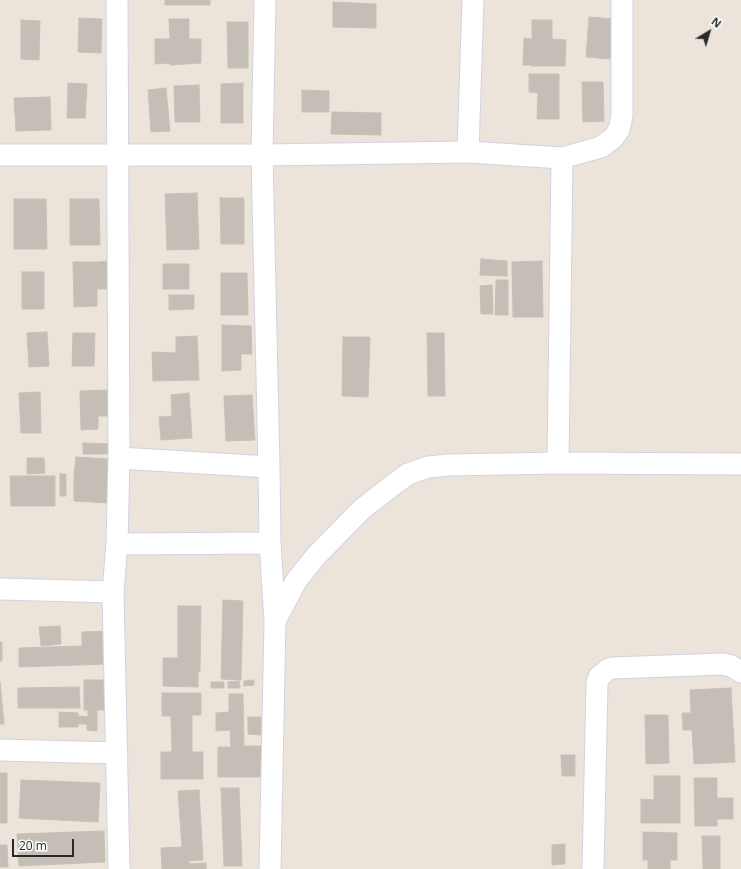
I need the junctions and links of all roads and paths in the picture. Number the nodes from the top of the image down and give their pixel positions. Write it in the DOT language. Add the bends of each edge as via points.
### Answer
graph roads {
  1 [pos="117,0"];
  2 [pos="265,0"];
  3 [pos="473,0"];
  4 [pos="622,0"];
  5 [pos="468,152"];
  6 [pos="0,155"];
  7 [pos="118,155"];
  8 [pos="262,155"];
  9 [pos="562,158"];
  10 [pos="119,458"];
  11 [pos="558,463"];
  12 [pos="741,464"];
  13 [pos="269,467"];
  14 [pos="270,543"];
  15 [pos="117,544"];
  16 [pos="0,589"];
  17 [pos="113,592"];
  18 [pos="275,621"];
  19 [pos="741,672"];
  20 [pos="0,750"];
  21 [pos="117,752"];
  22 [pos="119,869"];
  23 [pos="270,869"];
  24 [pos="593,869"];
  1 -- 7 [label="street"];
  2 -- 8 [label="street"];
  3 -- 5 [label="street"];
  4 -- 9 [label="street" via="622,116 619,130 602,147"];
  5 -- 8 [label="street"];
  5 -- 9 [label="street"];
  6 -- 7 [label="street"];
  7 -- 8 [label="street"];
  7 -- 10 [label="street"];
  8 -- 13 [label="street"];
  9 -- 11 [label="street"];
  10 -- 13 [label="street"];
  10 -- 15 [label="street"];
  11 -- 12 [label="street"];
  11 -- 18 [label="street" via="449,465 428,467 408,474 362,509 316,556 296,581"];
  13 -- 14 [label="street"];
  14 -- 15 [label="street"];
  14 -- 18 [label="street"];
  15 -- 17 [label="street"];
  16 -- 17 [label="street"];
  17 -- 21 [label="street"];
  18 -- 23 [label="street"];
  19 -- 24 [label="street" via="723,664 636,667 612,668 599,677"];
  20 -- 21 [label="street"];
  21 -- 22 [label="street"];
}
